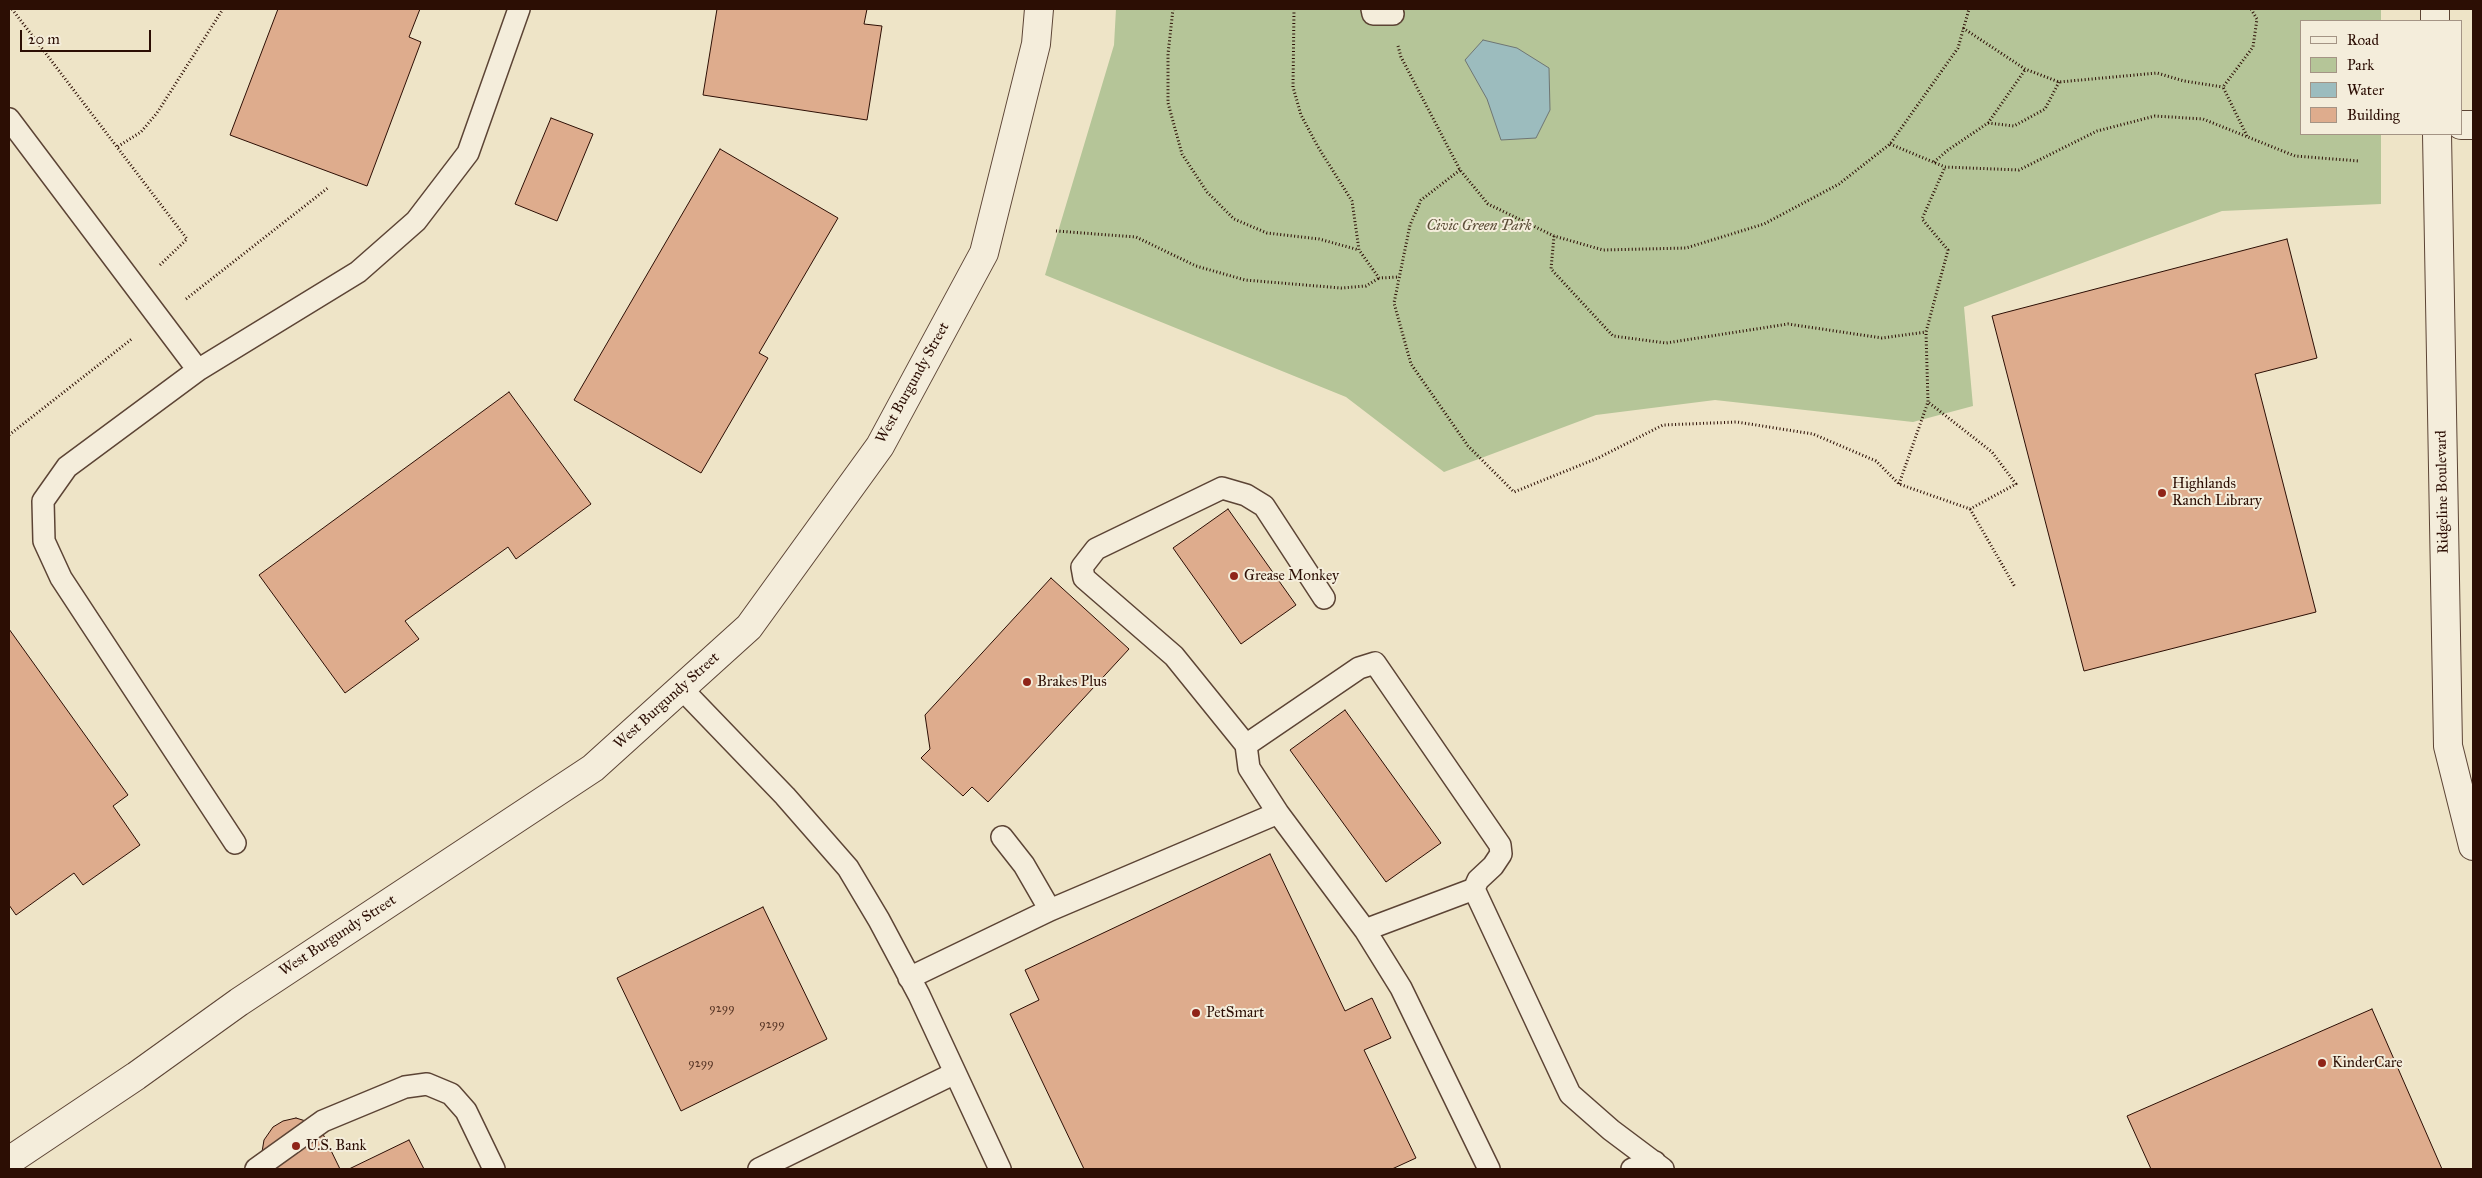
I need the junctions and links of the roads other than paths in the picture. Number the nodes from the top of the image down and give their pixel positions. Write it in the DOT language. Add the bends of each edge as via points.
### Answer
graph roads {
  1 [pos="519,9"];
  2 [pos="1039,9"];
  3 [pos="1372,9"];
  4 [pos="1393,14"];
  5 [pos="9,119"];
  6 [pos="2437,135"];
  7 [pos="198,370"];
  8 [pos="1324,598"];
  9 [pos="681,688"];
  10 [pos="1246,745"];
  11 [pos="2466,791"];
  12 [pos="1278,813"];
  13 [pos="1002,837"];
  14 [pos="235,843"];
  15 [pos="2473,846"];
  16 [pos="1474,889"];
  17 [pos="1050,910"];
  18 [pos="1365,930"];
  19 [pos="909,978"];
  20 [pos="955,1073"];
  21 [pos="9,1161"];
  22 [pos="1659,1166"];
  23 [pos="256,1169"];
  24 [pos="494,1169"];
  25 [pos="759,1169"];
  26 [pos="1000,1169"];
  27 [pos="1489,1169"];
  28 [pos="1632,1169"];
  1 -- 7 [label="lane" via="468,153 416,221 358,272"];
  2 -- 9 [label="street, West Burgundy Street" via="1036,44 984,253 880,446 749,627"];
  3 -- 4 [label="lane" via="1372,14"];
  5 -- 7 [label="lane"];
  6 -- 11 [label="street, Ridgeline Boulevard" via="2448,746"];
  7 -- 14 [label="lane" via="67,467 43,501 44,541 61,578"];
  8 -- 10 [label="lane" via="1264,506 1246,495 1222,488 1096,549 1082,567 1084,578 1174,656"];
  9 -- 19 [label="lane" via="848,868"];
  9 -- 21 [label="street, West Burgundy Street" via="593,768 239,1002"];
  10 -- 12 [label="lane" via="1249,768"];
  10 -- 16 [label="lane" via="1360,668 1375,663 1500,845 1501,854"];
  11 -- 15 [label="street, Ridgeline Boulevard"];
  12 -- 17 [label="lane"];
  12 -- 18 [label="lane"];
  13 -- 17 [label="lane" via="1024,865"];
  16 -- 18 [label="lane"];
  16 -- 22 [label="lane" via="1570,1094"];
  17 -- 19 [label="lane"];
  18 -- 27 [label="lane" via="1401,988"];
  19 -- 20 [label="lane"];
  20 -- 25 [label="lane"];
  20 -- 26 [label="lane"];
  22 -- 28 [label="lane"];
  23 -- 24 [label="lane" via="323,1122 405,1087 427,1084 451,1094 466,1111"];
}
